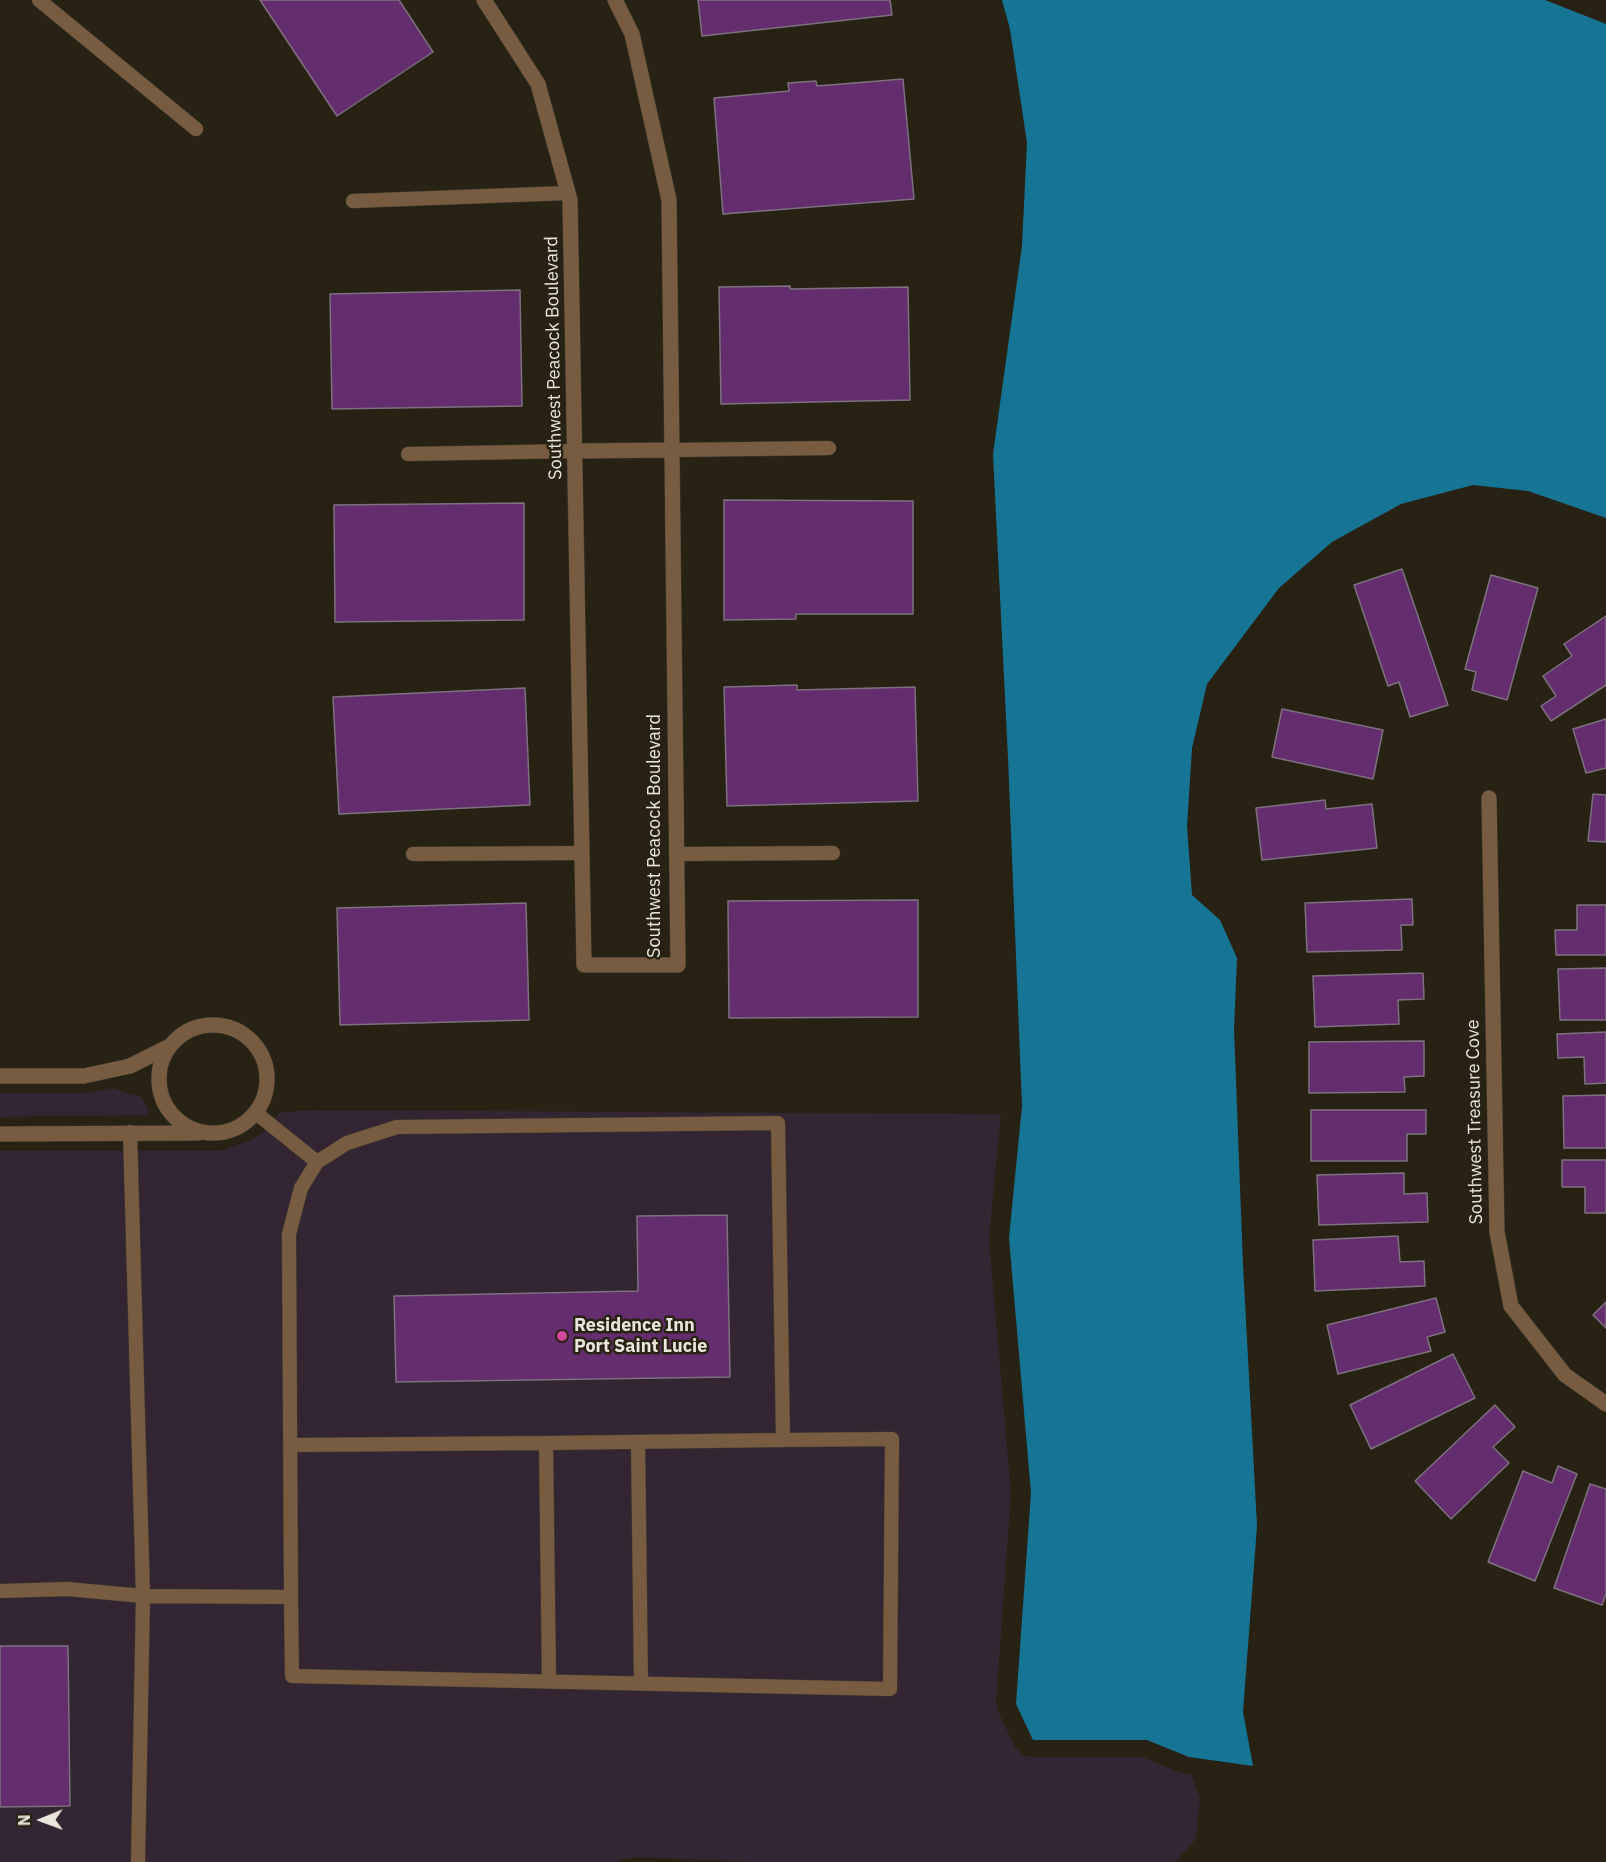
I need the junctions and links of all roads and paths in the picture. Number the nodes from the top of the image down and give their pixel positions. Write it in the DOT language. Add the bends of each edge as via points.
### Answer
graph roads {
  1 [pos="39,0"];
  2 [pos="484,0"];
  3 [pos="615,0"];
  4 [pos="196,129"];
  5 [pos="568,193"];
  6 [pos="353,201"];
  7 [pos="829,448"];
  8 [pos="672,450"];
  9 [pos="575,451"];
  10 [pos="408,454"];
  11 [pos="1489,798"];
  12 [pos="582,853"];
  13 [pos="833,853"];
  14 [pos="413,854"];
  15 [pos="676,854"];
  16 [pos="170,1046"];
  17 [pos="0,1076"];
  18 [pos="256,1113"];
  19 [pos="130,1132"];
  20 [pos="202,1133"];
  21 [pos="0,1134"];
  22 [pos="317,1162"];
  23 [pos="1606,1404"];
  24 [pos="783,1440"];
  25 [pos="638,1442"];
  26 [pos="546,1443"];
  27 [pos="290,1445"];
  28 [pos="0,1591"];
  29 [pos="143,1596"];
  30 [pos="291,1598"];
  31 [pos="549,1682"];
  32 [pos="641,1684"];
  33 [pos="138,1862"];
  1 -- 4 [label="lane"];
  2 -- 5 [label="street, Southwest Peacock Boulevard" via="538,84"];
  3 -- 8 [label="street, Southwest Peacock Boulevard" via="632,34 669,200"];
  5 -- 6 [label="lane"];
  5 -- 9 [label="street, Southwest Peacock Boulevard"];
  7 -- 8 [label="lane"];
  8 -- 9 [label="street"];
  8 -- 15 [label="street, Southwest Peacock Boulevard"];
  9 -- 10 [label="lane"];
  9 -- 12 [label="street, Southwest Peacock Boulevard"];
  11 -- 23 [label="street, Southwest Treasure Cove" via="1497,1232 1511,1306 1565,1375"];
  12 -- 14 [label="lane"];
  12 -- 15 [label="street, Southwest Peacock Boulevard" via="584,965 678,965"];
  13 -- 15 [label="lane"];
  16 -- 17 [label="street" via="130,1066 84,1076"];
  16 -- 18 [label="street" via="184,1032 202,1025 221,1024 252,1040 263,1056 268,1078 265,1097"];
  16 -- 20 [label="street" via="162,1059 162,1096 171,1113 185,1126"];
  18 -- 20 [label="street" via="242,1126 224,1133"];
  18 -- 22 [label="lane"];
  19 -- 20 [label="street"];
  19 -- 21 [label="street"];
  19 -- 29 [label="lane"];
  22 -- 24 [label="lane" via="347,1143 396,1127 778,1124"];
  22 -- 27 [label="lane" via="301,1188 289,1234"];
  24 -- 25 [label="lane"];
  24 -- 32 [label="lane" via="892,1439 890,1689"];
  25 -- 26 [label="lane"];
  25 -- 32 [label="lane"];
  26 -- 27 [label="lane"];
  26 -- 31 [label="lane"];
  27 -- 30 [label="lane"];
  28 -- 29 [label="lane" via="67,1589"];
  29 -- 30 [label="lane"];
  29 -- 33 [label="lane"];
  30 -- 31 [label="lane" via="292,1676"];
  31 -- 32 [label="lane"];
}
